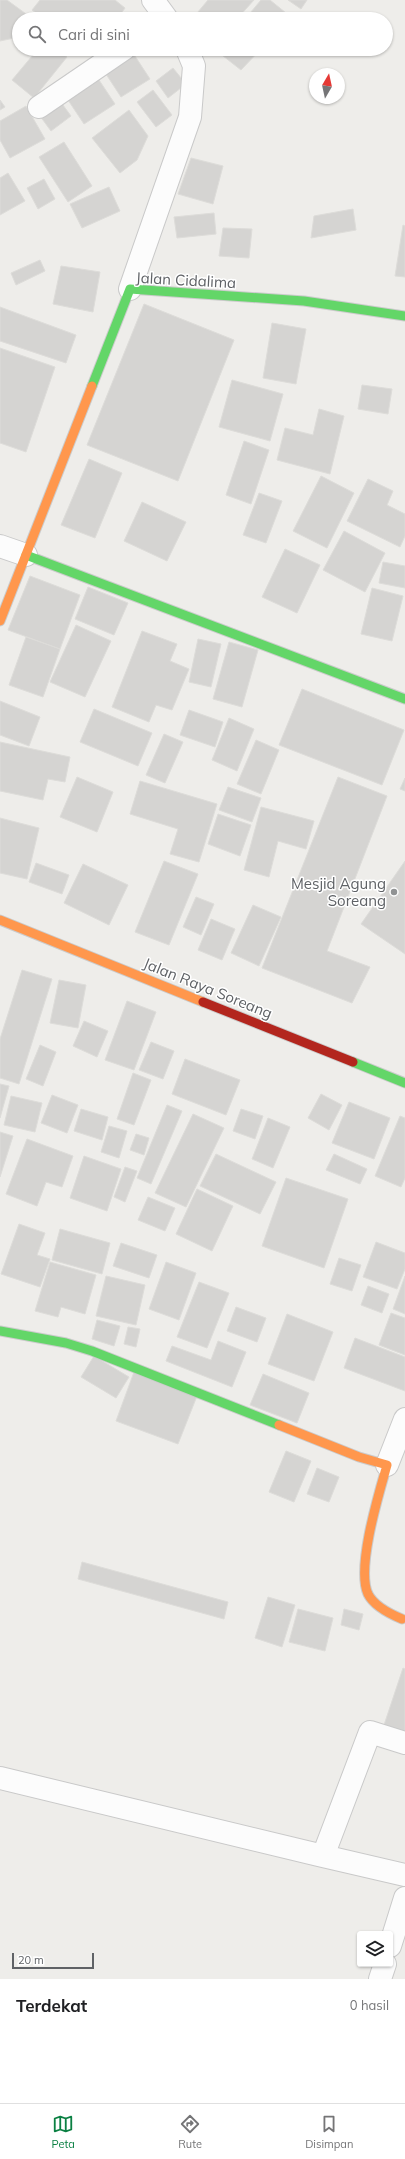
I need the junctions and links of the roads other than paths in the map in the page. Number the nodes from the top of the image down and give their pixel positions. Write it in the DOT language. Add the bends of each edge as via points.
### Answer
graph roads {
  1 [pos="153,0"];
  2 [pos="162,12"];
  3 [pos="114,56"];
  4 [pos="190,56"];
  5 [pos="39,107"];
  6 [pos="130,289"];
  7 [pos="405,316"];
  8 [pos="0,546"];
  9 [pos="26,555"];
  10 [pos="0,621"];
  11 [pos="405,699"];
  12 [pos="0,920"];
  13 [pos="405,1082"];
  14 [pos="0,1331"];
  15 [pos="405,1419"];
  16 [pos="387,1464"];
  17 [pos="402,1619"];
  18 [pos="405,1744"];
  19 [pos="0,1778"];
  20 [pos="324,1856"];
  21 [pos="405,1875"];
  22 [pos="405,1898"];
  23 [pos="402,1921"];
  24 [pos="393,1940"];
  25 [pos="383,1967"];
  26 [pos="380,1979"];
  1 -- 2 [label="street"];
  3 -- 5 [label="street"];
  4 -- 6 [label="street" via="194,66 190,117"];
  6 -- 7 [label="main road, Jalan Cidalima" via="304,301"];
  6 -- 9 [label="main road, Jalan Cidalima"];
  8 -- 9 [label="street"];
  9 -- 10 [label="main road, Jalan Cidalima"];
  9 -- 11 [label="main road"];
  12 -- 13 [label="main road, Jalan Raya Soreang"];
  14 -- 16 [label="main road" via="66,1343 92,1351 359,1457"];
  15 -- 16 [label="street"];
  16 -- 17 [label="main road" via="372,1523 364,1580 368,1593 376,1603 383,1610"];
  18 -- 20 [label="street" via="370,1732"];
  19 -- 20 [label="street"];
  20 -- 21 [label="street"];
  22 -- 23 [label="street"];
  23 -- 24 [label="street"];
  25 -- 26 [label="street"];
}
